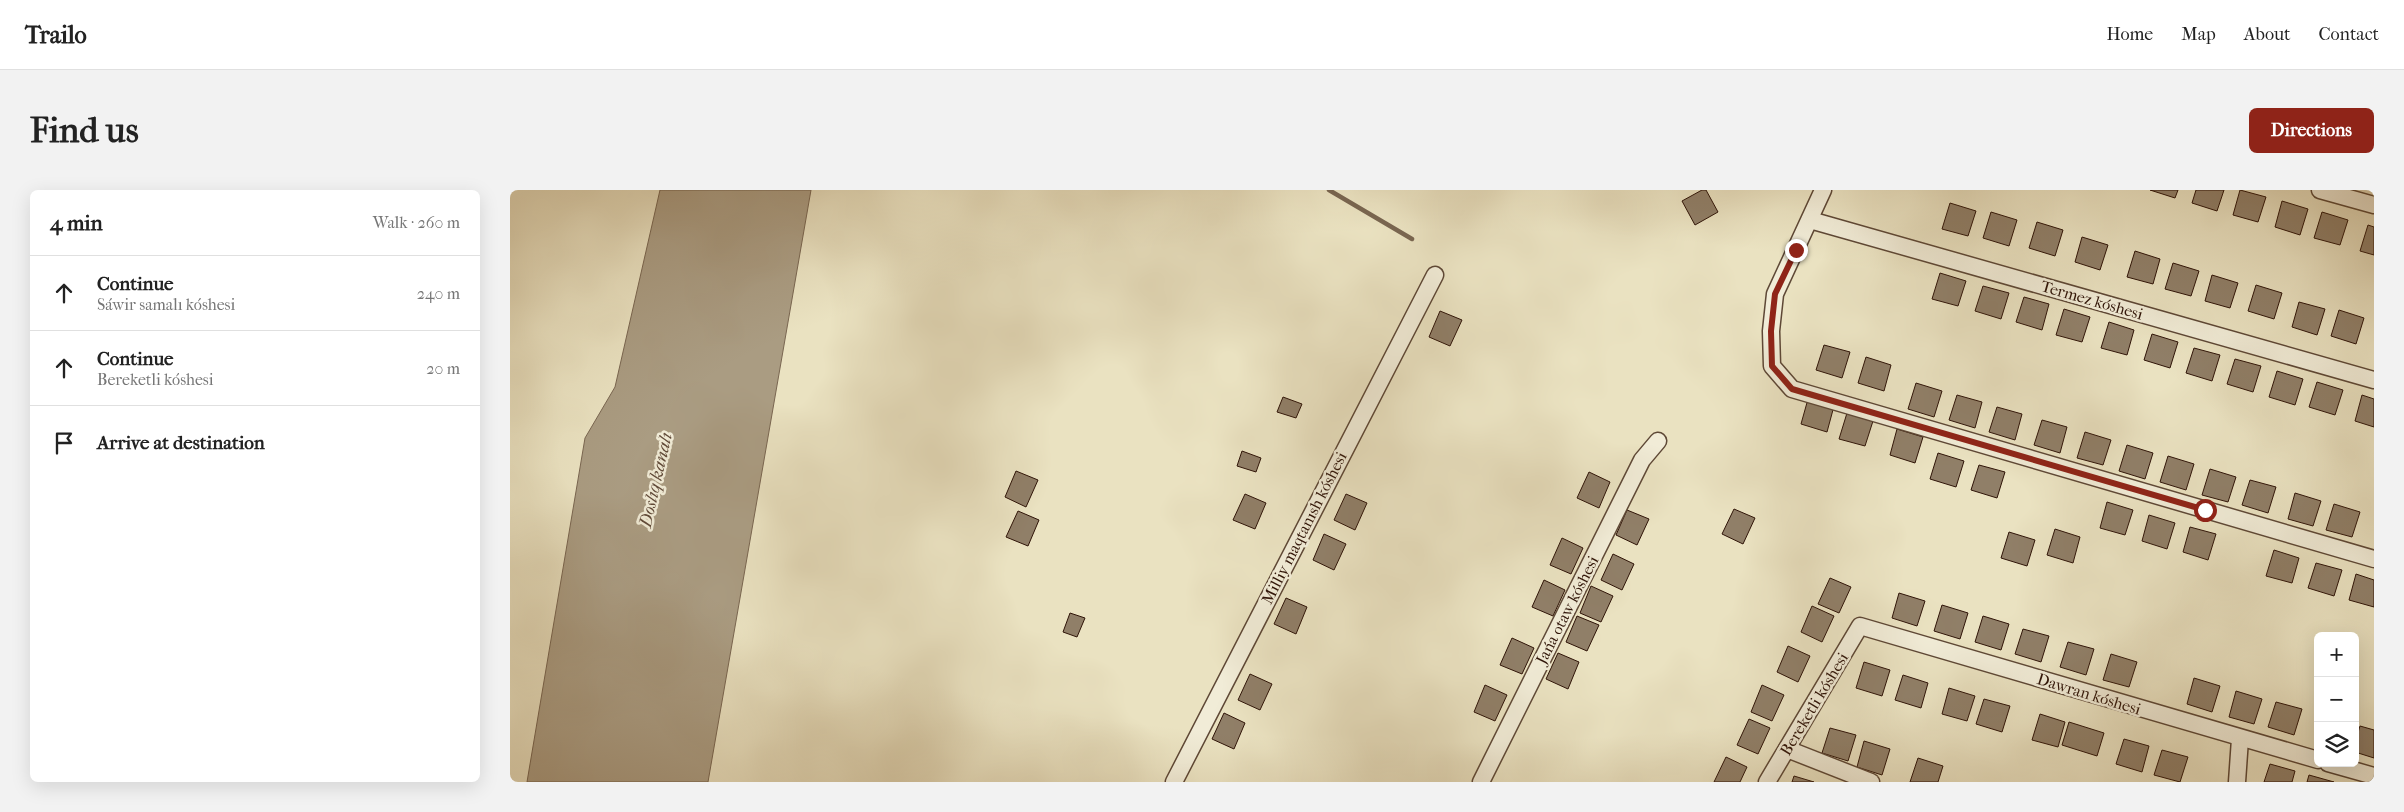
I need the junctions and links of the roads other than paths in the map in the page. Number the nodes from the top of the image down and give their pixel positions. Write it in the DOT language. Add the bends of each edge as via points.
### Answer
graph roads {
  1 [pos="1823,190"];
  2 [pos="2320,190"];
  3 [pos="2374,205"];
  4 [pos="1810,220"];
  5 [pos="1435,275"];
  6 [pos="2374,380"];
  7 [pos="1658,440"];
  8 [pos="2374,559"];
  9 [pos="1860,626"];
  10 [pos="2240,739"];
  11 [pos="1787,749"];
  12 [pos="2314,759"];
  13 [pos="2342,767"];
  14 [pos="2374,776"];
  15 [pos="1174,782"];
  16 [pos="1480,782"];
  17 [pos="1767,782"];
  18 [pos="1871,782"];
  19 [pos="2237,782"];
  1 -- 4 [label="street"];
  2 -- 3 [label="street"];
  4 -- 6 [label="street, Termez kóshesi"];
  4 -- 8 [label="street" via="1775,294 1771,331 1772,366 1792,389"];
  5 -- 15 [label="street, Milliy maqtanısh kóshesi"];
  7 -- 16 [label="street, Jańa otaw kóshesi" via="1642,460"];
  9 -- 10 [label="street, Dawran kóshesi"];
  9 -- 11 [label="street, Bereketli kóshesi"];
  10 -- 12 [label="street, Dawran kóshesi"];
  10 -- 19 [label="street"];
  11 -- 17 [label="street, Bereketli kóshesi"];
  11 -- 18 [label="street"];
  13 -- 14 [label="street"];
}
